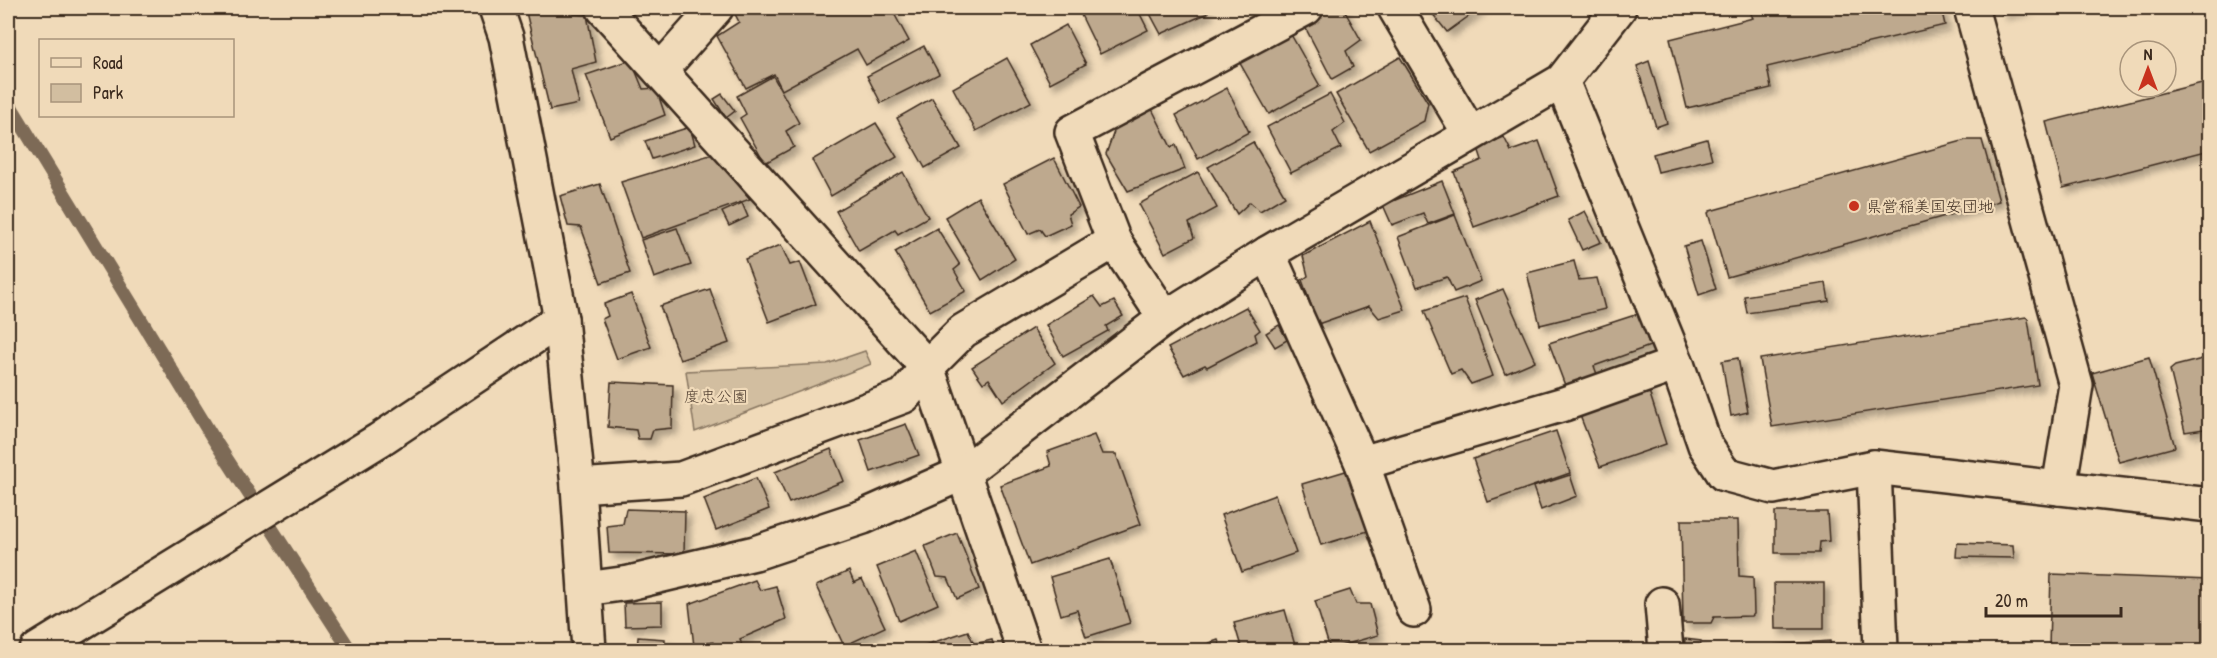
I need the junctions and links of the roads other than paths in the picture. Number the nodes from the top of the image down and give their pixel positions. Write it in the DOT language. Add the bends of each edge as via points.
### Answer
graph roads {
  1 [pos="496,8"];
  2 [pos="603,8"];
  3 [pos="716,8"];
  4 [pos="1306,8"];
  5 [pos="1395,8"];
  6 [pos="1620,8"];
  7 [pos="1971,8"];
  8 [pos="660,71"];
  9 [pos="1562,81"];
  10 [pos="1470,134"];
  11 [pos="1114,241"];
  12 [pos="1268,253"];
  13 [pos="1165,318"];
  14 [pos="561,320"];
  15 [pos="1677,364"];
  16 [pos="927,367"];
  17 [pos="1362,464"];
  18 [pos="1874,467"];
  19 [pos="963,473"];
  20 [pos="578,486"];
  21 [pos="2059,488"];
  22 [pos="2210,505"];
  23 [pos="585,590"];
  24 [pos="1662,604"];
  25 [pos="1414,610"];
  26 [pos="1664,650"];
  27 [pos="37,651"];
  28 [pos="589,651"];
  29 [pos="1024,651"];
  30 [pos="1881,651"];
  1 -- 14 [label="street" via="506,37"];
  2 -- 8 [label="street"];
  3 -- 8 [label="street"];
  4 -- 11 [label="street" via="1072,132"];
  5 -- 10 [label="street"];
  6 -- 9 [label="street"];
  7 -- 21 [label="street" via="2076,386"];
  8 -- 16 [label="street"];
  9 -- 10 [label="street"];
  9 -- 15 [label="street"];
  10 -- 12 [label="street"];
  11 -- 13 [label="street"];
  11 -- 16 [label="street" via="963,332"];
  12 -- 13 [label="street"];
  12 -- 17 [label="street"];
  13 -- 19 [label="street"];
  14 -- 20 [label="street"];
  14 -- 27 [label="street" via="379,440"];
  15 -- 17 [label="street" via="1564,404"];
  15 -- 18 [label="street" via="1706,445 1724,474 1773,487"];
  16 -- 19 [label="street"];
  16 -- 20 [label="street" via="904,396 681,479"];
  17 -- 25 [label="street"];
  18 -- 21 [label="street"];
  18 -- 30 [label="street"];
  19 -- 23 [label="street" via="863,517 755,553 629,584"];
  19 -- 29 [label="street"];
  20 -- 23 [label="street"];
  21 -- 22 [label="street"];
  23 -- 28 [label="street"];
  24 -- 26 [label="street"];
}
